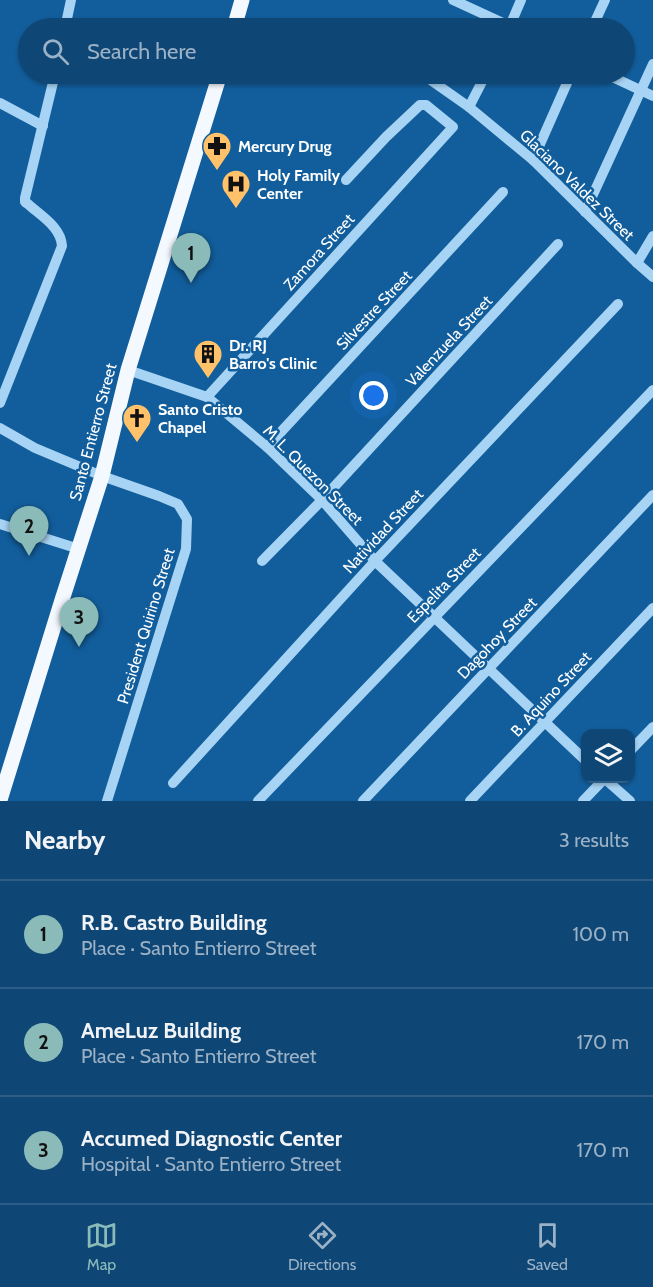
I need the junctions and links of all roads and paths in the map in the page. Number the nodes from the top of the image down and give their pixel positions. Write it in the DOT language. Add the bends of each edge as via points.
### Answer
graph roads {
  1 [pos="71,0"];
  2 [pos="242,0"];
  3 [pos="453,0"];
  4 [pos="521,0"];
  5 [pos="605,0"];
  6 [pos="67,18"];
  7 [pos="237,18"];
  8 [pos="490,18"];
  9 [pos="515,18"];
  10 [pos="597,18"];
  11 [pos="653,64"];
  12 [pos="53,84"];
  13 [pos="217,84"];
  14 [pos="436,84"];
  15 [pos="481,84"];
  16 [pos="567,84"];
  17 [pos="626,84"];
  18 [pos="640,91"];
  19 [pos="653,96"];
  20 [pos="0,103"];
  21 [pos="469,107"];
  22 [pos="43,126"];
  23 [pos="533,160"];
  24 [pos="346,180"];
  25 [pos="503,192"];
  26 [pos="585,212"];
  27 [pos="653,236"];
  28 [pos="558,244"];
  29 [pos="637,263"];
  30 [pos="653,277"];
  31 [pos="618,304"];
  32 [pos="128,370"];
  33 [pos="653,390"];
  34 [pos="207,397"];
  35 [pos="0,403"];
  36 [pos="0,428"];
  37 [pos="267,447"];
  38 [pos="102,476"];
  39 [pos="653,495"];
  40 [pos="322,500"];
  41 [pos="0,524"];
  42 [pos="79,549"];
  43 [pos="262,561"];
  44 [pos="375,561"];
  45 [pos="653,608"];
  46 [pos="434,617"];
  47 [pos="489,668"];
  48 [pos="545,722"];
  49 [pos="653,728"];
  50 [pos="635,746"];
  51 [pos="581,756"];
  52 [pos="173,783"];
  53 [pos="601,783"];
  54 [pos="610,783"];
  55 [pos="0,800"];
  56 [pos="107,801"];
  57 [pos="258,801"];
  58 [pos="363,801"];
  59 [pos="470,801"];
  60 [pos="583,801"];
  61 [pos="630,801"];
  1 -- 6 [label="street"];
  2 -- 7 [label="main road"];
  3 -- 8 [label="street"];
  4 -- 9 [label="street"];
  5 -- 10 [label="street"];
  11 -- 18 [label="street"];
  12 -- 22 [label="street"];
  13 -- 32 [label="main road, Santo Entierro Street"];
  14 -- 21 [label="street, Glaciano Valdez Street"];
  15 -- 21 [label="street"];
  16 -- 23 [label="street"];
  17 -- 18 [label="street"];
  18 -- 19 [label="street"];
  18 -- 26 [label="street"];
  20 -- 22 [label="street"];
  21 -- 23 [label="street, Glaciano Valdez Street"];
  22 -- 35 [label="street" via="25,202 57,230 62,246"];
  23 -- 26 [label="street, Glaciano Valdez Street"];
  24 -- 34 [label="street, Zamora Street" via="420,105 426,105 453,127"];
  25 -- 37 [label="street, Silvestre Street"];
  26 -- 29 [label="street, Glaciano Valdez Street"];
  27 -- 29 [label="street"];
  28 -- 40 [label="street, Valenzuela Street"];
  29 -- 30 [label="street, Glaciano Valdez Street"];
  31 -- 44 [label="street, Natividad Street"];
  32 -- 34 [label="street, M. L. Quezon Street"];
  32 -- 38 [label="main road, Santo Entierro Street"];
  33 -- 46 [label="street, Espelita Street"];
  34 -- 37 [label="street, M. L. Quezon Street"];
  36 -- 38 [label="street, President Quirino Street" via="35,448"];
  37 -- 40 [label="street, M. L. Quezon Street"];
  38 -- 42 [label="main road, Santo Entierro Street"];
  38 -- 56 [label="street, President Quirino Street" via="178,504 188,519 186,549"];
  39 -- 47 [label="street, Dagohoy Street"];
  40 -- 43 [label="street, Valenzuela Street"];
  40 -- 44 [label="street, M. L. Quezon Street"];
  41 -- 42 [label="street"];
  42 -- 55 [label="main road, Santo Entierro Street"];
  44 -- 46 [label="street, M. L. Quezon Street"];
  44 -- 52 [label="street, Natividad Street"];
  45 -- 48 [label="street, B. Aquino Street"];
  46 -- 47 [label="street, M. L. Quezon Street"];
  46 -- 57 [label="street, Espelita Street"];
  47 -- 48 [label="street, M. L. Quezon Street"];
  47 -- 58 [label="street, Dagohoy Street"];
  48 -- 51 [label="street, M. L. Quezon Street"];
  48 -- 59 [label="street, B. Aquino Street"];
  49 -- 50 [label="street"];
  53 -- 60 [label="street"];
  54 -- 61 [label="street"];
}
